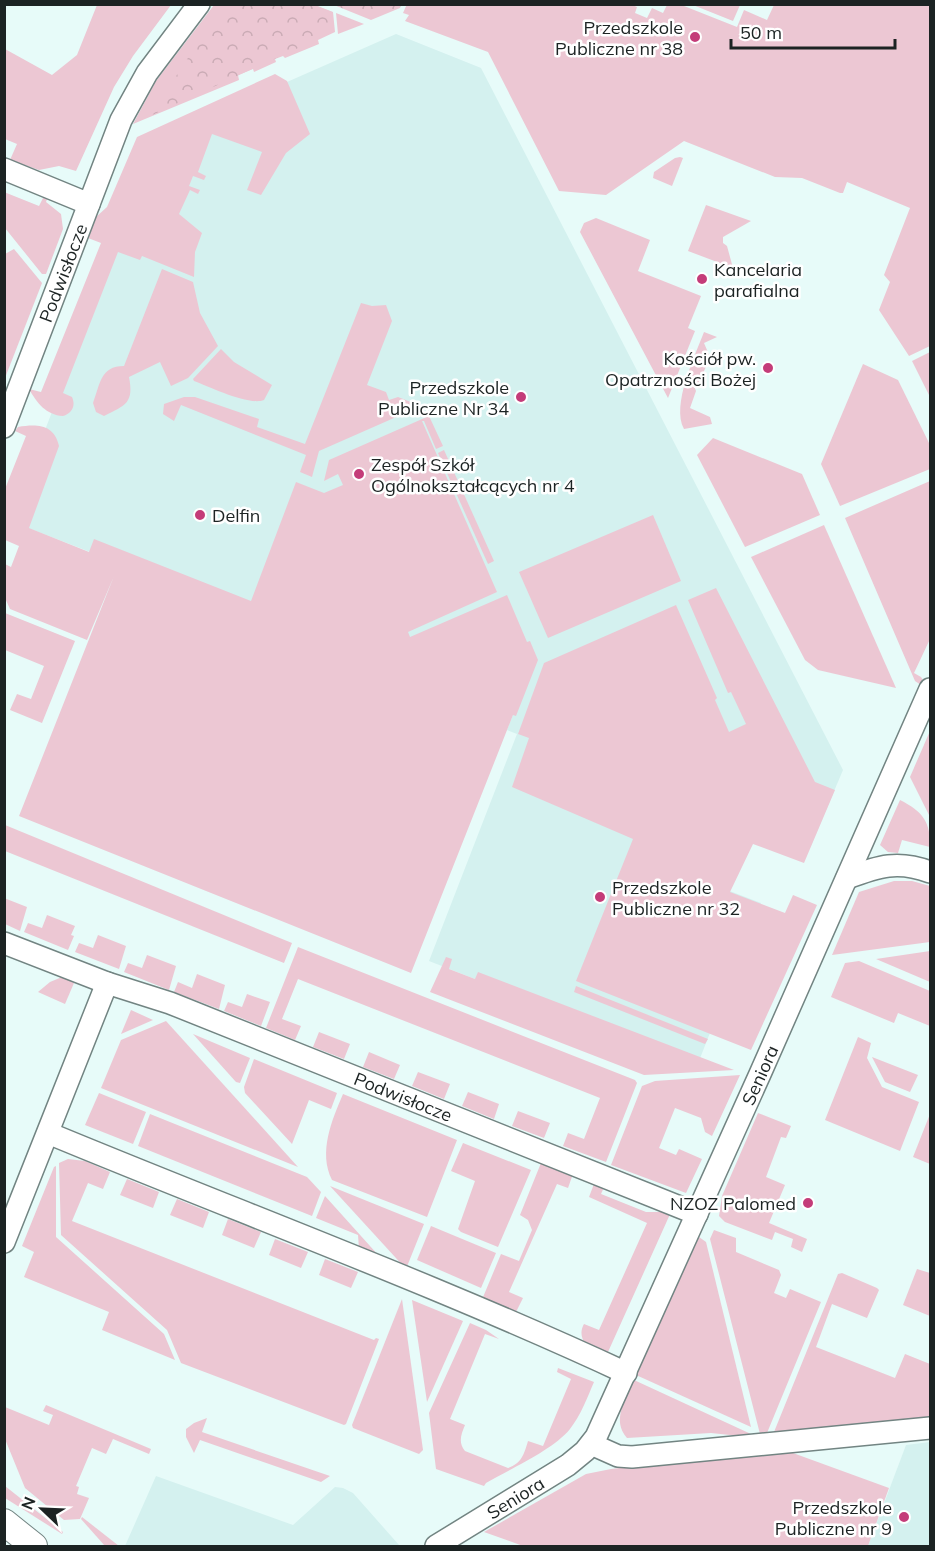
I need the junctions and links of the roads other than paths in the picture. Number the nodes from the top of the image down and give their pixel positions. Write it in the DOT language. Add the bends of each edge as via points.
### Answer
graph roads {
  1 [pos="199,4"];
  2 [pos="4,169"];
  3 [pos="89,204"];
  4 [pos="4,427"];
  5 [pos="928,700"];
  6 [pos="930,872"];
  7 [pos="847,878"];
  8 [pos="4,943"];
  9 [pos="107,983"];
  10 [pos="48,1133"];
  11 [pos="697,1214"];
  12 [pos="4,1242"];
  13 [pos="626,1373"];
  14 [pos="930,1428"];
  15 [pos="591,1444"];
  16 [pos="4,1522"];
  17 [pos="34,1546"];
  18 [pos="436,1546"];
  1 -- 3 [label="street" via="134,95"];
  2 -- 3 [label="street, Podwisłocze"];
  3 -- 4 [label="street, Podwisłocze"];
  5 -- 7 [label="street, Seniora"];
  6 -- 7 [label="street" via="902,864 878,867"];
  7 -- 11 [label="street, Seniora"];
  8 -- 9 [label="street, Podwisłocze"];
  9 -- 10 [label="street"];
  9 -- 11 [label="street, Podwisłocze" via="170,1003"];
  10 -- 12 [label="street"];
  10 -- 13 [label="street"];
  11 -- 13 [label="street, Seniora"];
  13 -- 15 [label="street, Seniora"];
  14 -- 15 [label="street" via="632,1457 618,1456"];
  15 -- 18 [label="street, Seniora" via="568,1466"];
  16 -- 17 [label="street"];
}
